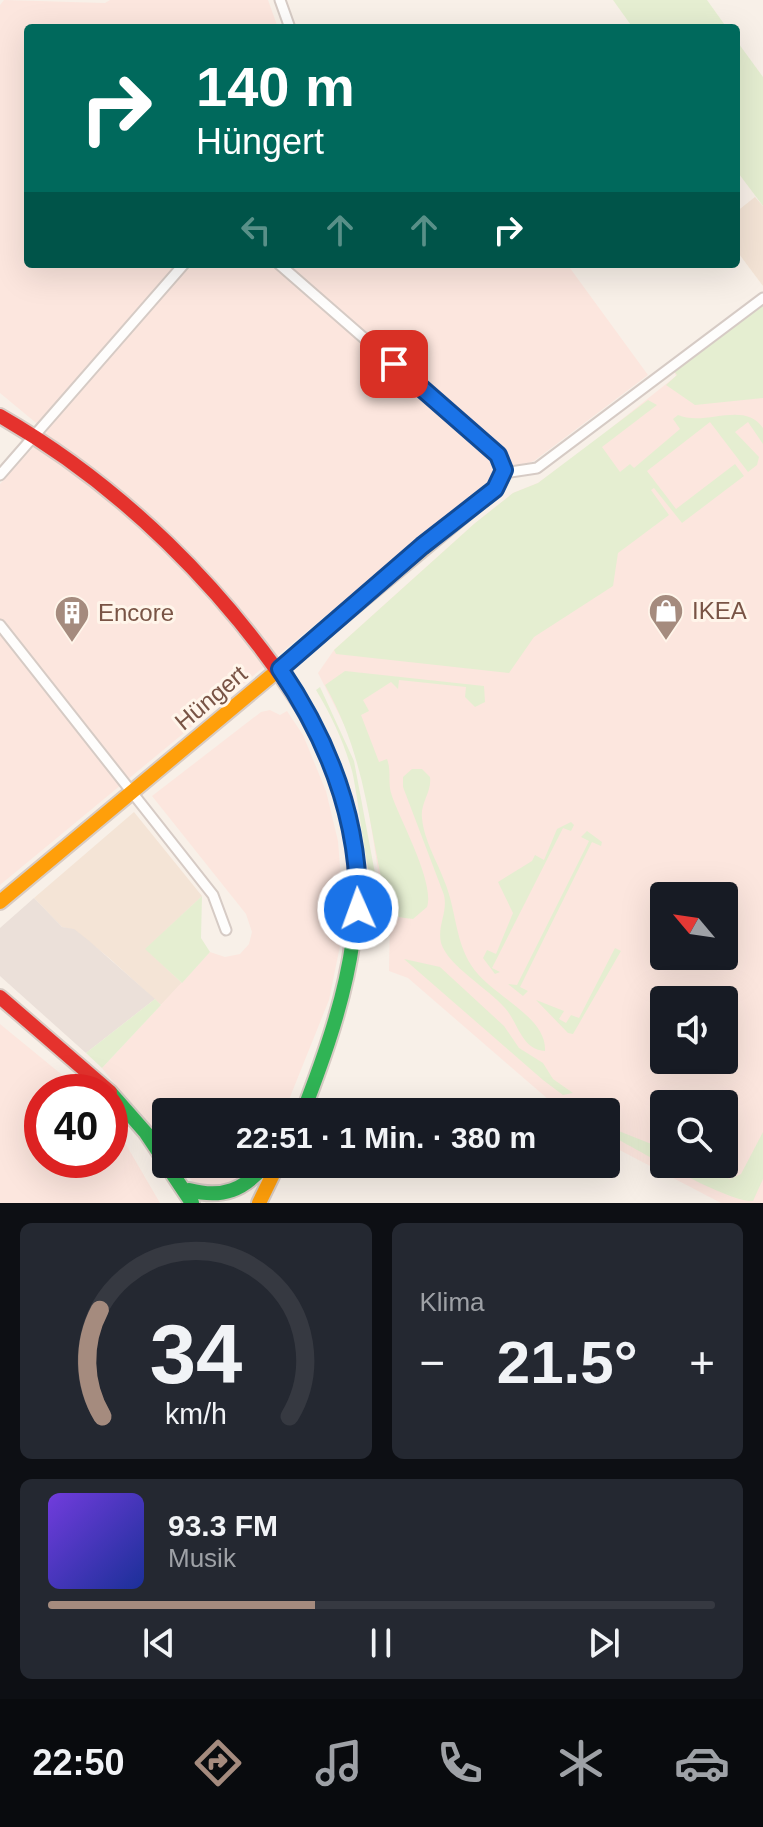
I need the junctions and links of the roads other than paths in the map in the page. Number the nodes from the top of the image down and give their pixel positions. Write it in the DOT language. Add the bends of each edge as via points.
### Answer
graph roads {
  1 [pos="280,0"];
  2 [pos="289,24"];
  3 [pos="181,268"];
  4 [pos="284,268"];
  5 [pos="763,298"];
  6 [pos="0,416"];
  7 [pos="35,435"];
  8 [pos="504,473"];
  9 [pos="0,475"];
  10 [pos="0,625"];
  11 [pos="280,669"];
  12 [pos="132,792"];
  13 [pos="0,902"];
  14 [pos="226,930"];
  15 [pos="0,997"];
  16 [pos="89,1074"];
  17 [pos="309,1098"];
  18 [pos="128,1112"];
  19 [pos="152,1142"];
  20 [pos="176,1178"];
  21 [pos="255,1178"];
  22 [pos="271,1178"];
  23 [pos="189,1197"];
  24 [pos="204,1203"];
  25 [pos="259,1203"];
  1 -- 2 [label="street"];
  3 -- 7 [label="street"];
  4 -- 8 [label="street" via="498,455"];
  5 -- 8 [label="street" via="537,468"];
  6 -- 7 [label="street"];
  7 -- 9 [label="street"];
  7 -- 11 [label="street" via="148,523"];
  8 -- 11 [label="street, Hüngert" via="495,489"];
  10 -- 12 [label="street"];
  11 -- 12 [label="street, Hüngert"];
  11 -- 17 [label="street" via="313,721 336,773 357,870 357,933 349,986"];
  12 -- 13 [label="street, Hüngert"];
  12 -- 14 [label="street" via="213,895"];
  15 -- 16 [label="street"];
  18 -- 19 [label="street"];
  20 -- 23 [label="street"];
  21 -- 23 [label="street" via="228,1195"];
  22 -- 25 [label="street"];
  23 -- 24 [label="street"];
}
